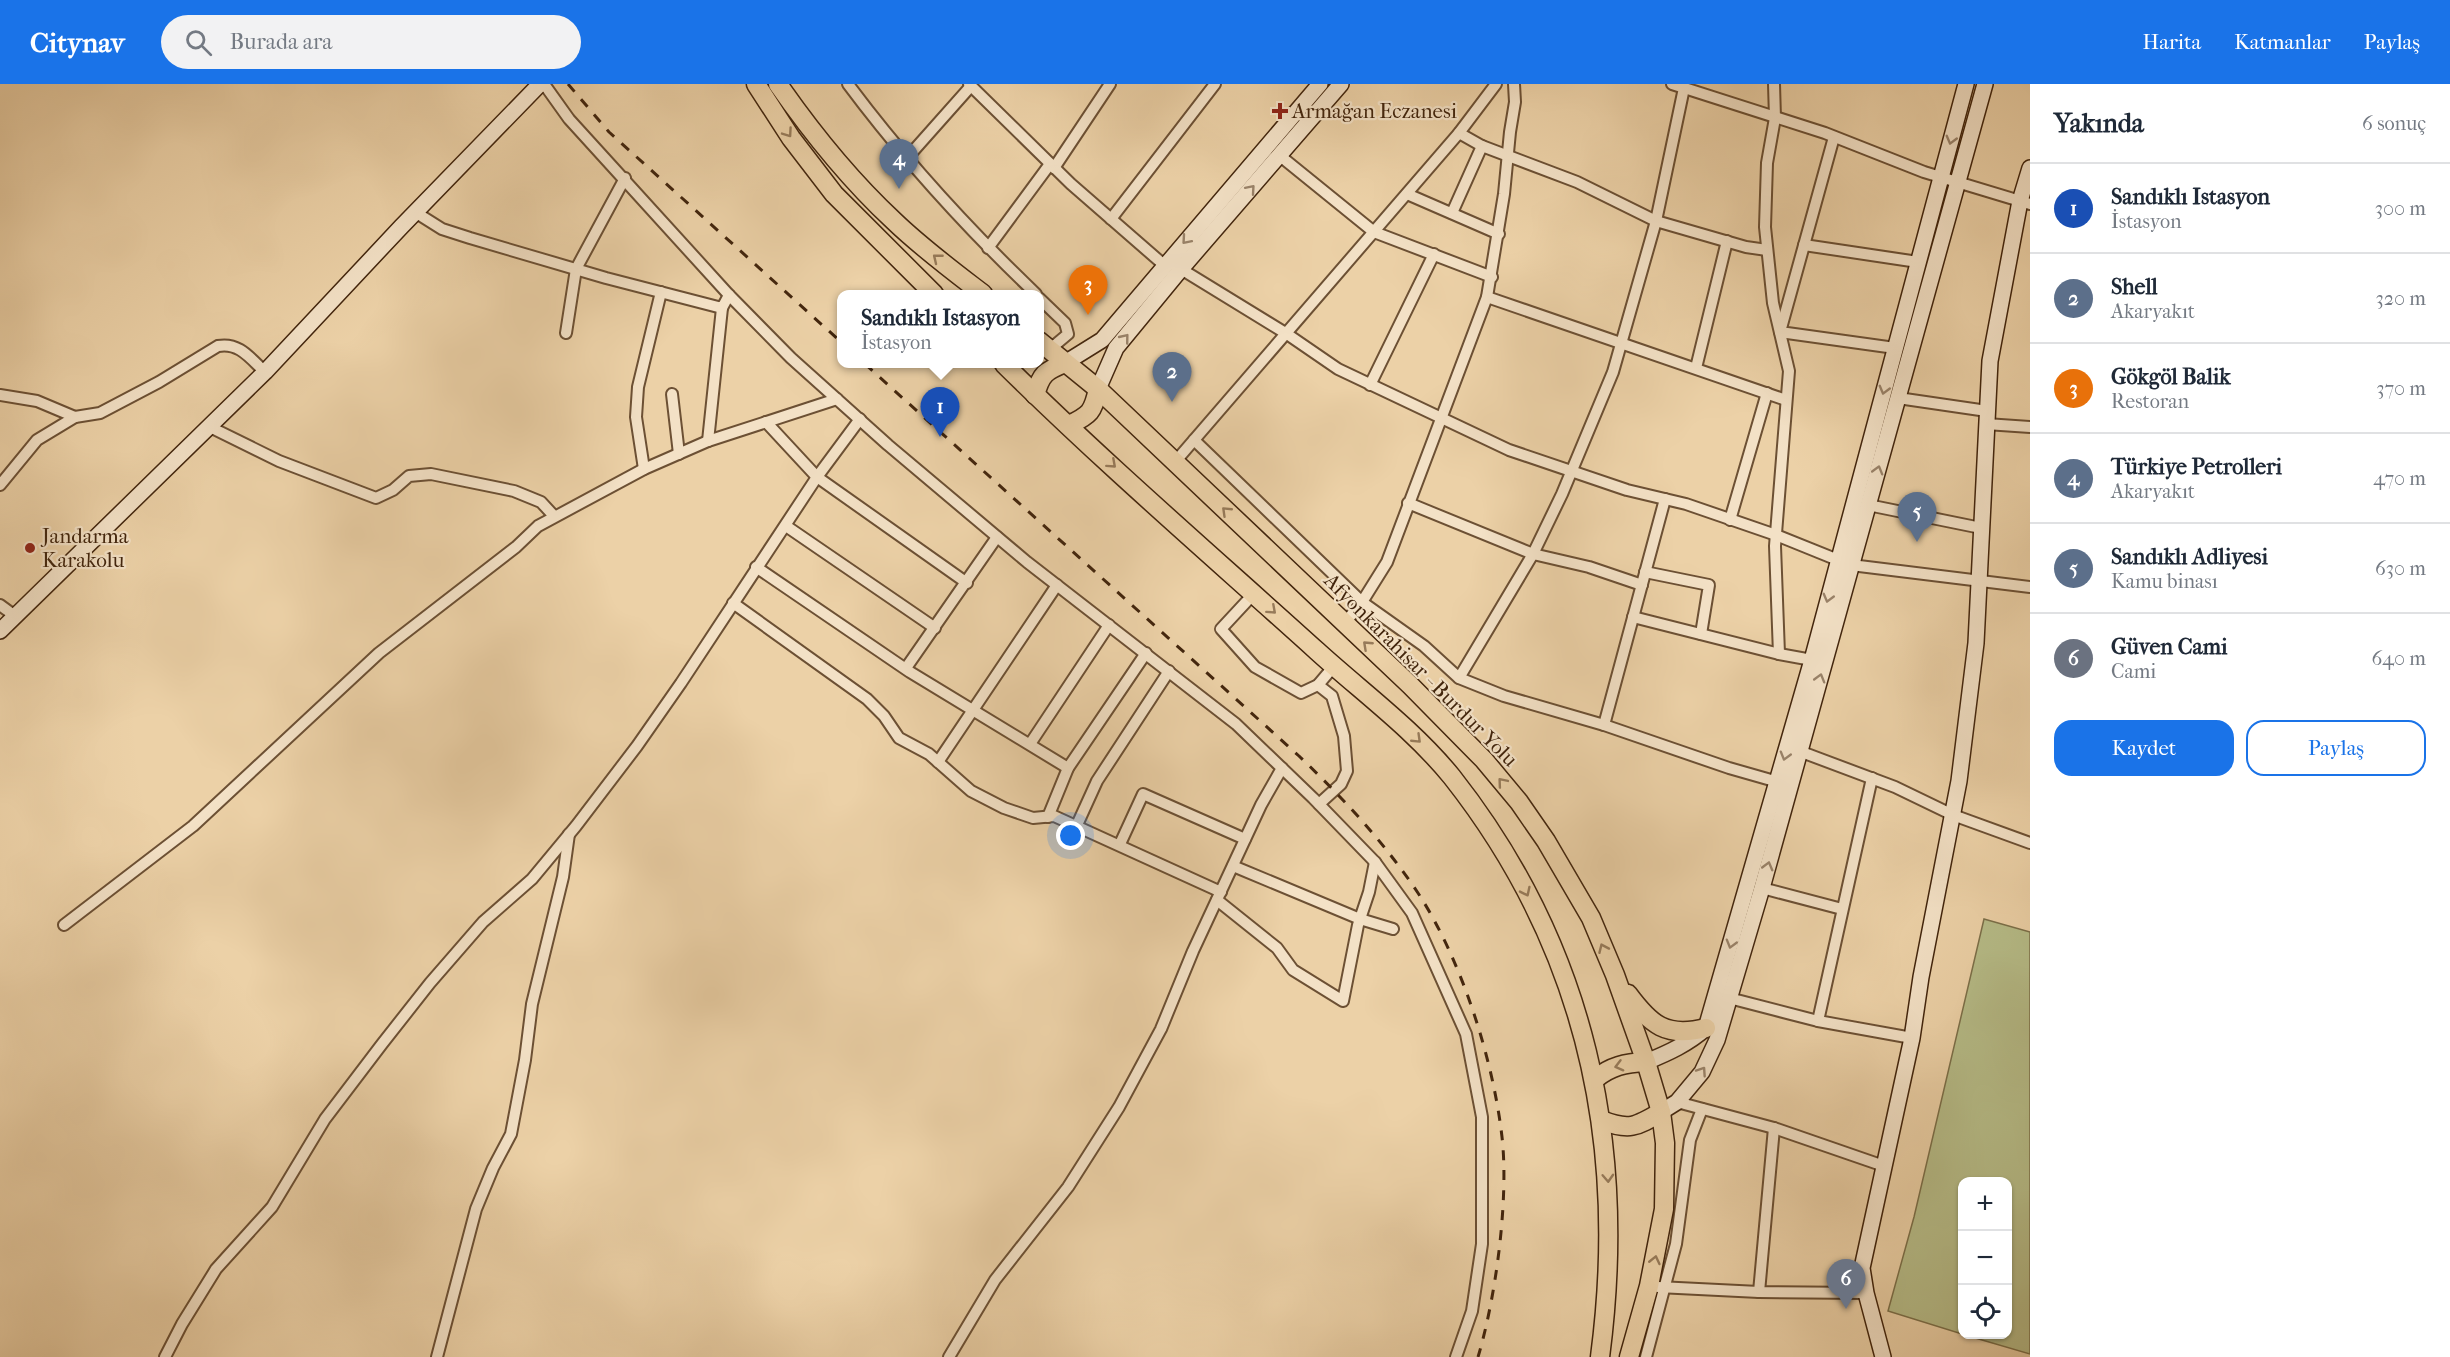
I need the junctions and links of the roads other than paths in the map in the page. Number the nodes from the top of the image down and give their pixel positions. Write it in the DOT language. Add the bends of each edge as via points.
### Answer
graph roads {
  1 [pos="542,84"];
  2 [pos="756,84"];
  3 [pos="778,84"];
  4 [pos="848,84"];
  5 [pos="1110,84"];
  6 [pos="1215,84"];
  7 [pos="1320,84"];
  8 [pos="1341,84"];
  9 [pos="1481,84"];
  10 [pos="1514,84"];
  11 [pos="1672,84"];
  12 [pos="1774,84"];
  13 [pos="1966,84"];
  14 [pos="1985,84"];
  15 [pos="975,86"];
  16 [pos="1493,88"];
  17 [pos="1684,88"];
  18 [pos="1776,118"];
  19 [pos="1459,133"];
  20 [pos="1834,137"];
  21 [pos="1482,146"];
  22 [pos="1279,155"];
  23 [pos="1507,156"];
  24 [pos="907,158"];
  25 [pos="1052,166"];
  26 [pos="2030,168"];
  27 [pos="1941,177"];
  28 [pos="625,178"];
  29 [pos="1958,182"];
  30 [pos="1407,194"];
  31 [pos="2025,203"];
  32 [pos="415,212"];
  33 [pos="1452,213"];
  34 [pos="1111,219"];
  35 [pos="1656,221"];
  36 [pos="1374,232"];
  37 [pos="1499,234"];
  38 [pos="1727,241"];
  39 [pos="1804,245"];
  40 [pos="988,248"];
  41 [pos="1767,250"];
  42 [pos="1434,254"];
  43 [pos="1918,262"];
  44 [pos="1164,265"];
  45 [pos="576,269"];
  46 [pos="1181,269"];
  47 [pos="1492,277"];
  48 [pos="930,290"];
  49 [pos="978,290"];
  50 [pos="1032,290"];
  51 [pos="661,292"];
  52 [pos="729,295"];
  53 [pos="1487,297"];
  54 [pos="1044,303"];
  55 [pos="722,308"];
  56 [pos="1780,332"];
  57 [pos="566,333"];
  58 [pos="1287,334"];
  59 [pos="1622,341"];
  60 [pos="1044,346"];
  61 [pos="1895,348"];
  62 [pos="1065,363"];
  63 [pos="1009,368"];
  64 [pos="1696,368"];
  65 [pos="265,372"];
  66 [pos="1370,385"];
  67 [pos="1098,390"];
  68 [pos="1767,393"];
  69 [pos="672,394"];
  70 [pos="1035,394"];
  71 [pos="0,395"];
  72 [pos="1898,398"];
  73 [pos="837,399"];
  74 [pos="1786,400"];
  75 [pos="75,417"];
  76 [pos="1987,418"];
  77 [pos="860,419"];
  78 [pos="1443,419"];
  79 [pos="766,422"];
  80 [pos="1069,425"];
  81 [pos="210,427"];
  82 [pos="2030,427"];
  83 [pos="1194,440"];
  84 [pos="708,441"];
  85 [pos="680,454"];
  86 [pos="1175,462"];
  87 [pos="644,469"];
  88 [pos="1572,471"];
  89 [pos="817,477"];
  90 [pos="0,485"];
  91 [pos="1665,499"];
  92 [pos="1408,503"];
  93 [pos="1868,505"];
  94 [pos="554,516"];
  95 [pos="1730,520"];
  96 [pos="786,526"];
  97 [pos="1981,528"];
  98 [pos="1776,535"];
  99 [pos="997,537"];
  100 [pos="1533,554"];
  101 [pos="1845,562"];
  102 [pos="756,567"];
  103 [pos="1645,572"];
  104 [pos="1978,582"];
  105 [pos="967,583"];
  106 [pos="1057,585"];
  107 [pos="1642,585"];
  108 [pos="2030,587"];
  109 [pos="1247,601"];
  110 [pos="1362,602"];
  111 [pos="733,603"];
  112 [pos="0,605"];
  113 [pos="15,616"];
  114 [pos="1633,617"];
  115 [pos="1344,624"];
  116 [pos="1109,625"];
  117 [pos="935,628"];
  118 [pos="0,630"];
  119 [pos="1701,634"];
  120 [pos="1146,653"];
  121 [pos="1779,654"];
  122 [pos="1812,660"];
  123 [pos="1334,666"];
  124 [pos="906,668"];
  125 [pos="1168,671"];
  126 [pos="1459,678"];
  127 [pos="1318,685"];
  128 [pos="972,709"];
  129 [pos="1604,724"];
  130 [pos="1029,744"];
  131 [pos="1799,751"];
  132 [pos="938,762"];
  133 [pos="1068,768"];
  134 [pos="1282,768"];
  135 [pos="1872,778"];
  136 [pos="1778,782"];
  137 [pos="1319,804"];
  138 [pos="1953,815"];
  139 [pos="1048,817"];
  140 [pos="1077,825"];
  141 [pos="569,834"];
  142 [pos="1245,839"];
  143 [pos="2030,843"];
  144 [pos="1120,844"];
  145 [pos="1375,862"];
  146 [pos="1233,866"];
  147 [pos="1762,888"];
  148 [pos="1219,896"];
  149 [pos="1842,909"];
  150 [pos="1360,919"];
  151 [pos="64,925"];
  152 [pos="1393,929"];
  153 [pos="1615,975"];
  154 [pos="1729,998"];
  155 [pos="1818,1021"];
  156 [pos="1706,1028"];
  157 [pos="1912,1038"];
  158 [pos="1646,1062"];
  159 [pos="1595,1079"];
  160 [pos="1677,1102"];
  161 [pos="1702,1108"];
  162 [pos="1661,1112"];
  163 [pos="1601,1120"];
  164 [pos="1774,1128"];
  165 [pos="1884,1166"];
  166 [pos="1657,1287"];
  167 [pos="1759,1293"];
  168 [pos="1866,1293"];
  169 [pos="165,1357"];
  170 [pos="436,1357"];
  171 [pos="949,1357"];
  172 [pos="1456,1357"];
  173 [pos="1600,1357"];
  174 [pos="1629,1357"];
  175 [pos="1646,1357"];
  176 [pos="1883,1357"];
  1 -- 28 [label="street"];
  1 -- 32 [label="street"];
  2 -- 48 [label="highway, one-way" via="834,194"];
  49 -- 3 [label="highway, one-way" via="895,223 858,185"];
  4 -- 24 [label="street"];
  5 -- 25 [label="street"];
  6 -- 34 [label="street"];
  7 -- 44 [label="street, one-way"];
  8 -- 22 [label="street"];
  9 -- 16 [label="street"];
  10 -- 23 [label="street"];
  11 -- 17 [label="street"];
  12 -- 18 [label="street"];
  13 -- 27 [label="street, one-way"];
  14 -- 29 [label="street"];
  15 -- 24 [label="street"];
  15 -- 25 [label="street"];
  16 -- 19 [label="street"];
  17 -- 18 [label="street"];
  17 -- 35 [label="street"];
  18 -- 20 [label="street"];
  18 -- 41 [label="street" via="1767,163"];
  19 -- 21 [label="street"];
  19 -- 30 [label="street"];
  20 -- 27 [label="street"];
  20 -- 39 [label="street"];
  21 -- 23 [label="street"];
  21 -- 33 [label="street"];
  22 -- 36 [label="street"];
  46 -- 22 [label="street, one-way"];
  23 -- 35 [label="street" via="1576,182"];
  23 -- 37 [label="street"];
  24 -- 40 [label="street"];
  25 -- 34 [label="street"];
  25 -- 40 [label="street"];
  26 -- 31 [label="street"];
  27 -- 29 [label="street"];
  27 -- 43 [label="street"];
  28 -- 45 [label="street"];
  28 -- 52 [label="street"];
  29 -- 31 [label="street"];
  29 -- 72 [label="street"];
  30 -- 33 [label="street"];
  30 -- 36 [label="street"];
  31 -- 76 [label="street" via="1990,361"];
  32 -- 45 [label="street" via="442,230"];
  32 -- 65 [label="street"];
  33 -- 37 [label="street"];
  34 -- 44 [label="street"];
  35 -- 38 [label="street"];
  35 -- 59 [label="street"];
  36 -- 42 [label="street"];
  36 -- 58 [label="street"];
  37 -- 47 [label="street"];
  38 -- 41 [label="street"];
  38 -- 64 [label="street"];
  39 -- 43 [label="street"];
  39 -- 56 [label="street"];
  40 -- 50 [label="street"];
  41 -- 56 [label="street"];
  42 -- 47 [label="street"];
  42 -- 66 [label="street"];
  43 -- 61 [label="street"];
  44 -- 62 [label="street" via="1102,340"];
  45 -- 51 [label="street"];
  45 -- 57 [label="street"];
  46 -- 58 [label="street"];
  67 -- 46 [label="street, one-way" via="1116,348"];
  47 -- 53 [label="street"];
  51 -- 55 [label="street"];
  51 -- 87 [label="street" via="638,387 636,417"];
  52 -- 55 [label="street"];
  52 -- 73 [label="street"];
  53 -- 59 [label="street"];
  53 -- 78 [label="street"];
  54 -- 60 [label="street" via="1065,323 1068,334"];
  55 -- 84 [label="street"];
  56 -- 61 [label="street"];
  56 -- 74 [label="street" via="1789,371"];
  58 -- 66 [label="street" via="1338,369"];
  58 -- 83 [label="street"];
  59 -- 64 [label="street"];
  59 -- 88 [label="street"];
  60 -- 62 [label="highway, Afyonkarahisar - Burdur Yolu"];
  61 -- 101 [label="street, one-way"];
  62 -- 67 [label="highway, Afyonkarahisar - Burdur Yolu"];
  62 -- 70 [label="highway" via="1049,369"];
  63 -- 70 [label="highway"];
  64 -- 68 [label="street"];
  65 -- 75 [label="street" via="237,346 218,346 100,413"];
  65 -- 81 [label="street"];
  66 -- 78 [label="street"];
  67 -- 80 [label="highway" via="1094,408"];
  67 -- 86 [label="highway, Afyonkarahisar - Burdur Yolu"];
  68 -- 74 [label="street"];
  68 -- 95 [label="street"];
  69 -- 85 [label="street"];
  70 -- 80 [label="highway"];
  71 -- 75 [label="street" via="37,400"];
  72 -- 76 [label="street"];
  93 -- 72 [label="street, one-way"];
  73 -- 77 [label="street"];
  73 -- 79 [label="street"];
  74 -- 98 [label="street"];
  75 -- 90 [label="street" via="37,440"];
  76 -- 82 [label="street"];
  76 -- 97 [label="street"];
  77 -- 89 [label="street"];
  77 -- 99 [label="street"];
  78 -- 88 [label="street" via="1509,450"];
  78 -- 92 [label="street"];
  79 -- 84 [label="street"];
  79 -- 89 [label="street"];
  80 -- 123 [label="highway, one-way"];
  81 -- 94 [label="street" via="279,461 376,498 409,476 431,474 514,491 541,502"];
  81 -- 113 [label="street"];
  83 -- 86 [label="street"];
  83 -- 110 [label="street"];
  84 -- 85 [label="street"];
  85 -- 87 [label="street"];
  115 -- 86 [label="highway, Afyonkarahisar - Burdur Yolu, one-way"];
  87 -- 94 [label="street"];
  88 -- 91 [label="street"];
  88 -- 100 [label="street"];
  89 -- 96 [label="street"];
  89 -- 105 [label="street"];
  91 -- 95 [label="street"];
  91 -- 103 [label="street"];
  92 -- 100 [label="street"];
  92 -- 110 [label="street" via="1387,562"];
  93 -- 97 [label="street"];
  93 -- 101 [label="street"];
  94 -- 151 [label="street" via="379,653 192,826"];
  95 -- 98 [label="street"];
  96 -- 102 [label="street"];
  96 -- 117 [label="street"];
  97 -- 104 [label="street"];
  98 -- 101 [label="street"];
  98 -- 121 [label="street"];
  99 -- 105 [label="street"];
  99 -- 106 [label="street"];
  100 -- 107 [label="street"];
  100 -- 126 [label="street"];
  101 -- 104 [label="street"];
  101 -- 122 [label="street, one-way"];
  131 -- 101 [label="street, one-way"];
  102 -- 111 [label="street"];
  102 -- 124 [label="street"];
  103 -- 107 [label="street"];
  103 -- 119 [label="street" via="1709,585"];
  104 -- 108 [label="street"];
  104 -- 138 [label="street" via="1976,643"];
  105 -- 117 [label="street"];
  106 -- 116 [label="street"];
  106 -- 128 [label="street"];
  107 -- 114 [label="street"];
  109 -- 127 [label="street" via="1221,629 1255,667 1301,693"];
  110 -- 115 [label="street"];
  110 -- 126 [label="street" via="1424,646"];
  111 -- 132 [label="street" via="867,699 899,738"];
  111 -- 141 [label="street" via="643,737"];
  112 -- 113 [label="street"];
  113 -- 118 [label="street"];
  114 -- 119 [label="street"];
  114 -- 129 [label="street"];
  153 -- 115 [label="highway, Afyonkarahisar - Burdur Yolu, one-way" via="1591,918 1519,802 1446,721"];
  116 -- 120 [label="street"];
  116 -- 130 [label="street"];
  117 -- 124 [label="street"];
  119 -- 121 [label="street"];
  120 -- 125 [label="street"];
  120 -- 133 [label="street"];
  121 -- 122 [label="street"];
  122 -- 136 [label="street, one-way"];
  123 -- 127 [label="street"];
  123 -- 159 [label="highway, one-way" via="1430,752 1497,841 1554,951"];
  124 -- 128 [label="street"];
  125 -- 134 [label="street" via="1236,724"];
  125 -- 140 [label="street" via="1097,781"];
  126 -- 129 [label="street" via="1504,696"];
  127 -- 137 [label="street" via="1332,696 1344,736 1347,771 1341,784"];
  128 -- 130 [label="street"];
  128 -- 132 [label="street"];
  129 -- 136 [label="street"];
  130 -- 133 [label="street"];
  131 -- 135 [label="street"];
  147 -- 131 [label="street, one-way"];
  132 -- 139 [label="street" via="971,791 1004,808 1034,818"];
  133 -- 139 [label="street"];
  134 -- 137 [label="street"];
  134 -- 142 [label="street"];
  135 -- 138 [label="street"];
  135 -- 149 [label="street"];
  136 -- 156 [label="street, one-way"];
  137 -- 145 [label="street"];
  138 -- 143 [label="street"];
  138 -- 157 [label="street"];
  139 -- 140 [label="street"];
  140 -- 144 [label="street"];
  141 -- 169 [label="street" via="532,879 483,922 382,1044 325,1119 272,1207 216,1269"];
  141 -- 170 [label="street" via="563,877 532,1005 511,1134 476,1209"];
  142 -- 144 [label="street" via="1143,794"];
  142 -- 146 [label="street"];
  144 -- 148 [label="street"];
  145 -- 150 [label="street"];
  145 -- 172 [label="street" via="1412,913 1466,1034 1482,1117 1482,1244 1472,1311"];
  146 -- 148 [label="street"];
  146 -- 150 [label="street"];
  147 -- 149 [label="street"];
  147 -- 154 [label="street"];
  148 -- 150 [label="street" via="1277,948 1293,970 1342,1001"];
  148 -- 171 [label="street" via="1161,1029 1119,1107 1068,1187 994,1280"];
  149 -- 155 [label="street"];
  150 -- 152 [label="street"];
  153 -- 156 [label="highway" via="1644,1016 1659,1026 1674,1032"];
  153 -- 158 [label="highway, Afyonkarahisar - Burdur Yolu"];
  154 -- 155 [label="street"];
  160 -- 154 [label="street, one-way" via="1711,1057"];
  155 -- 157 [label="street"];
  156 -- 158 [label="street" via="1667,1054"];
  157 -- 165 [label="street"];
  158 -- 159 [label="highway, one-way" via="1625,1063"];
  158 -- 162 [label="highway, Afyonkarahisar - Burdur Yolu"];
  159 -- 163 [label="highway"];
  160 -- 161 [label="street"];
  160 -- 162 [label="street"];
  161 -- 164 [label="street"];
  161 -- 166 [label="street" via="1690,1140 1680,1222"];
  162 -- 163 [label="highway" via="1642,1123 1621,1128"];
  166 -- 162 [label="highway, Afyonkarahisar - Burdur Yolu, one-way" via="1664,1209 1665,1143"];
  163 -- 173 [label="highway, one-way" via="1610,1229"];
  164 -- 165 [label="street"];
  164 -- 167 [label="street"];
  165 -- 168 [label="street" via="1862,1268"];
  166 -- 167 [label="street"];
  166 -- 174 [label="highway, Afyonkarahisar - Burdur Yolu"];
  166 -- 175 [label="street"];
  167 -- 168 [label="street"];
  168 -- 176 [label="street"];
}
